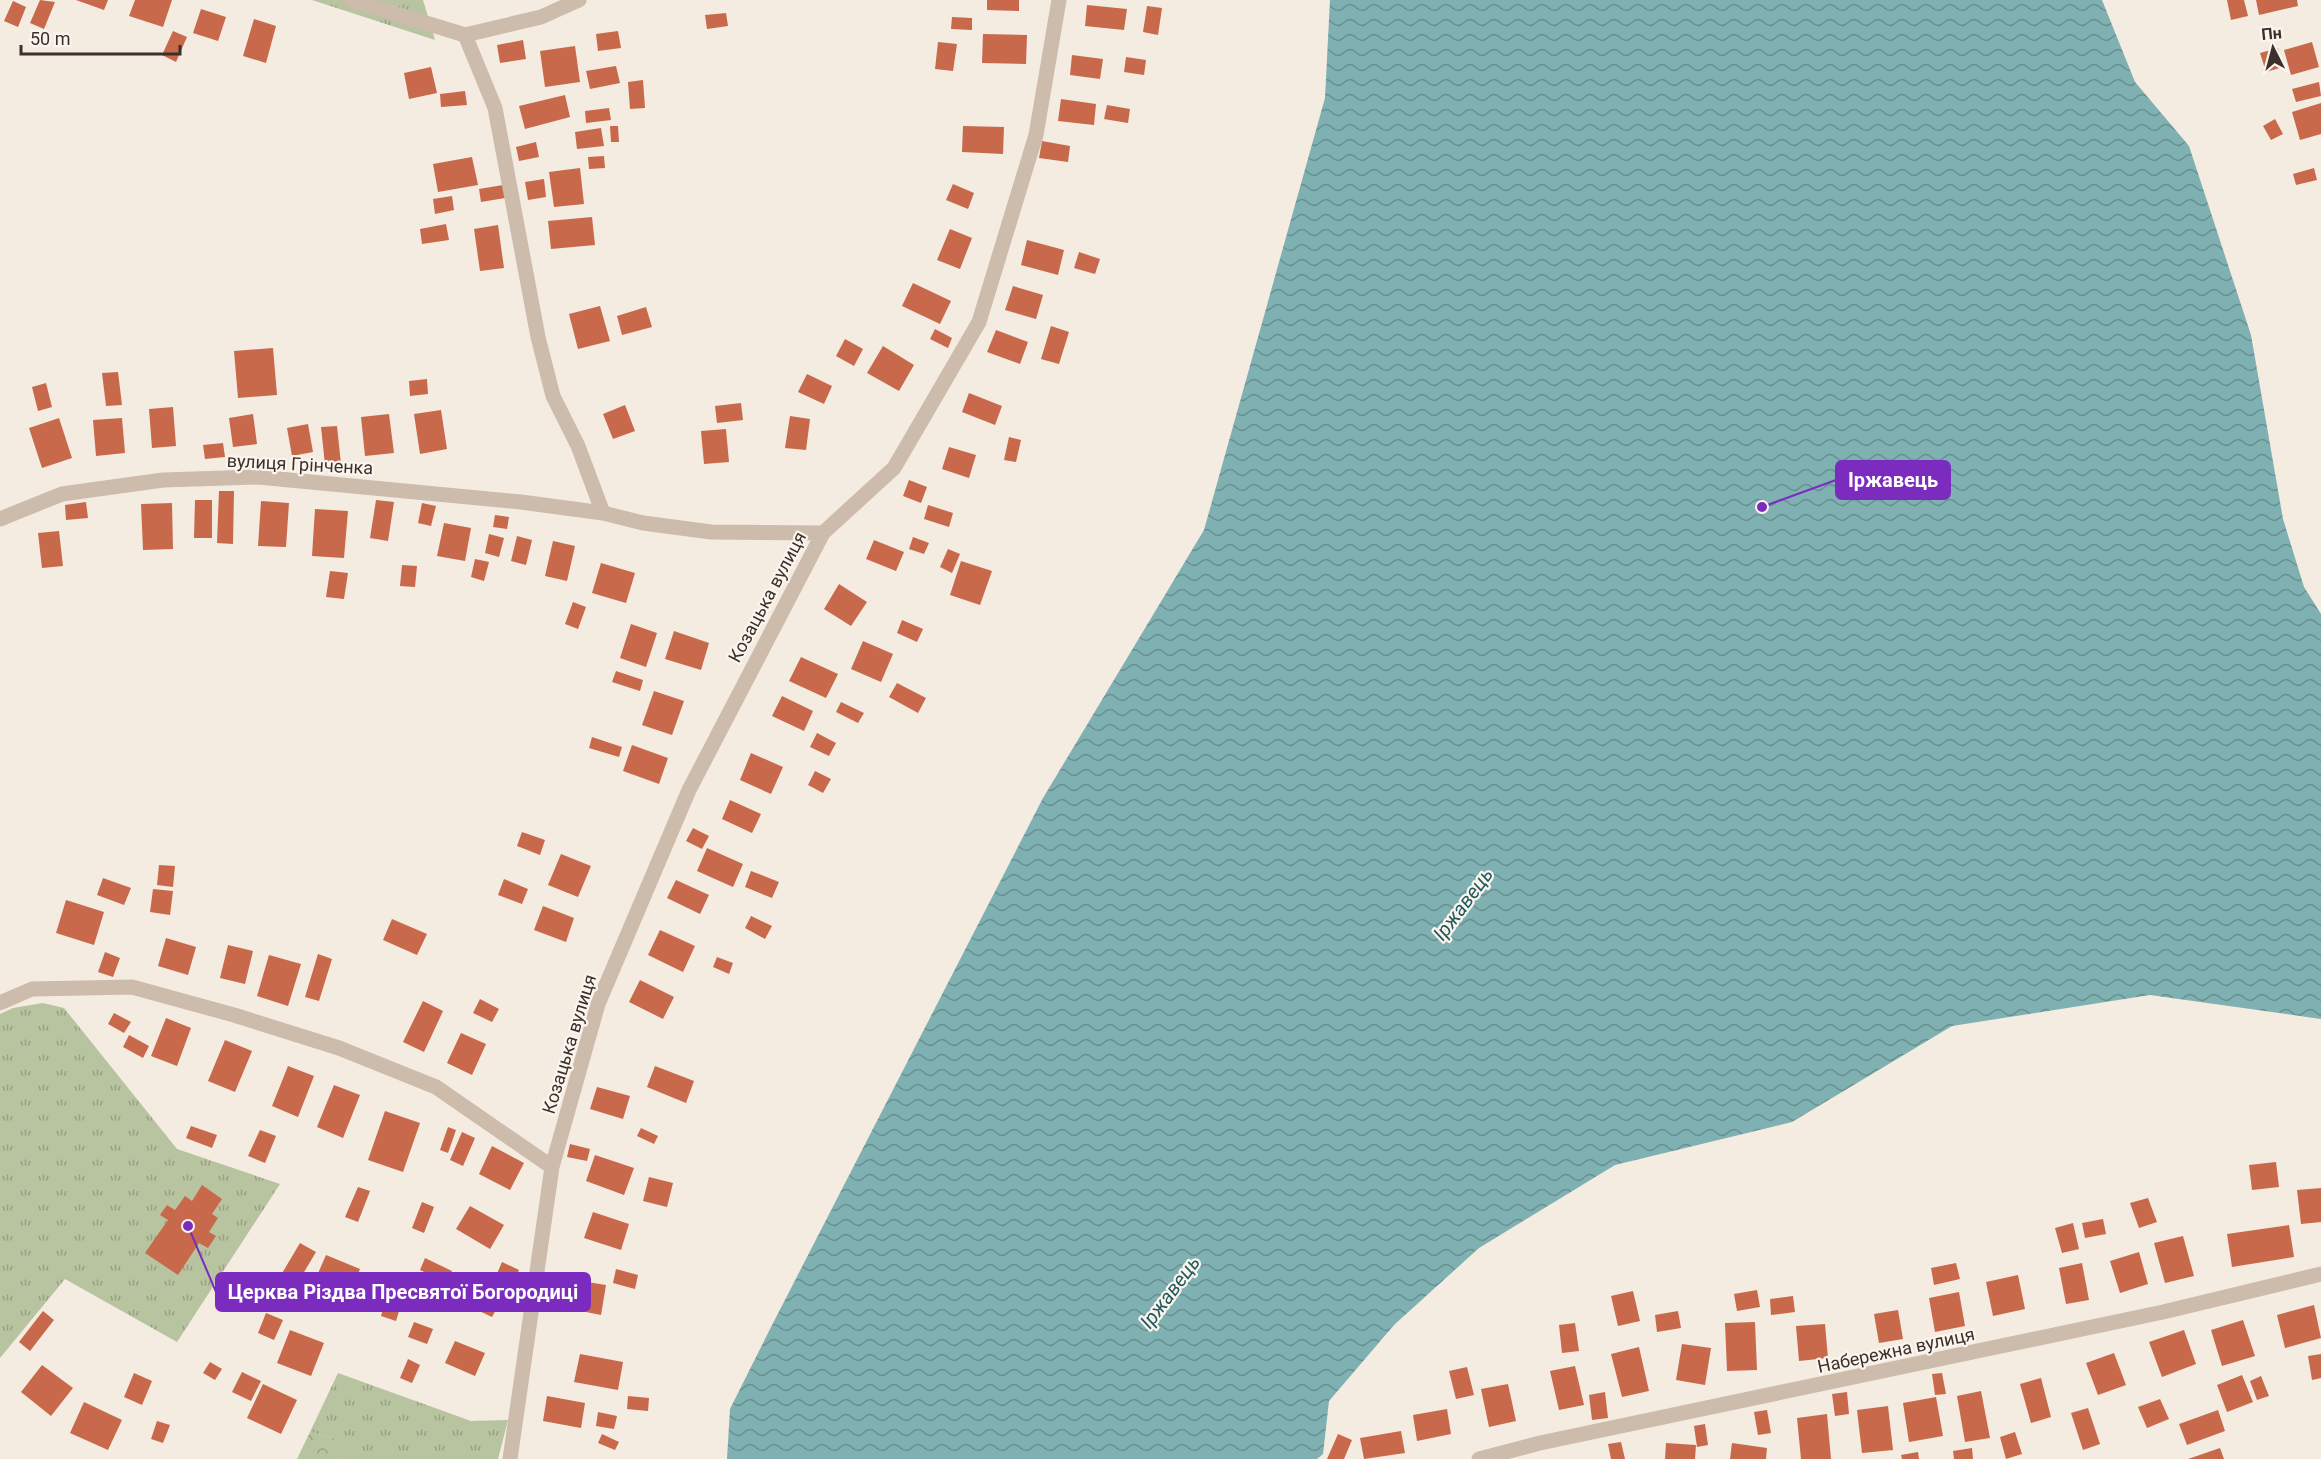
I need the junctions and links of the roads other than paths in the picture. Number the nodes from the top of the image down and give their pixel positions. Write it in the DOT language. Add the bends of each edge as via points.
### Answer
graph roads {
  1 [pos="351,0"];
  2 [pos="579,0"];
  3 [pos="1059,0"];
  4 [pos="465,35"];
  5 [pos="603,513"];
  6 [pos="0,519"];
  7 [pos="823,533"];
  8 [pos="0,1002"];
  9 [pos="552,1167"];
  10 [pos="2321,1274"];
  11 [pos="510,1459"];
  12 [pos="1479,1459"];
  1 -- 4 [label="street"];
  2 -- 4 [label="street" via="541,17"];
  3 -- 7 [label="street, Козацька вулиця" via="1036,135 979,322 894,468"];
  4 -- 5 [label="street" via="495,108 538,338 553,396 578,446"];
  5 -- 6 [label="street, вулиця Грінченка" via="258,477 163,480 62,494"];
  5 -- 7 [label="street, вулиця Грінченка" via="711,532"];
  7 -- 9 [label="street, Козацька вулиця" via="684,801 598,1004"];
  8 -- 9 [label="street" via="32,989 132,987 234,1015 339,1048 436,1088"];
  9 -- 11 [label="street, Козацька вулиця"];
  10 -- 12 [label="street, Набережна вулиця"];
}
